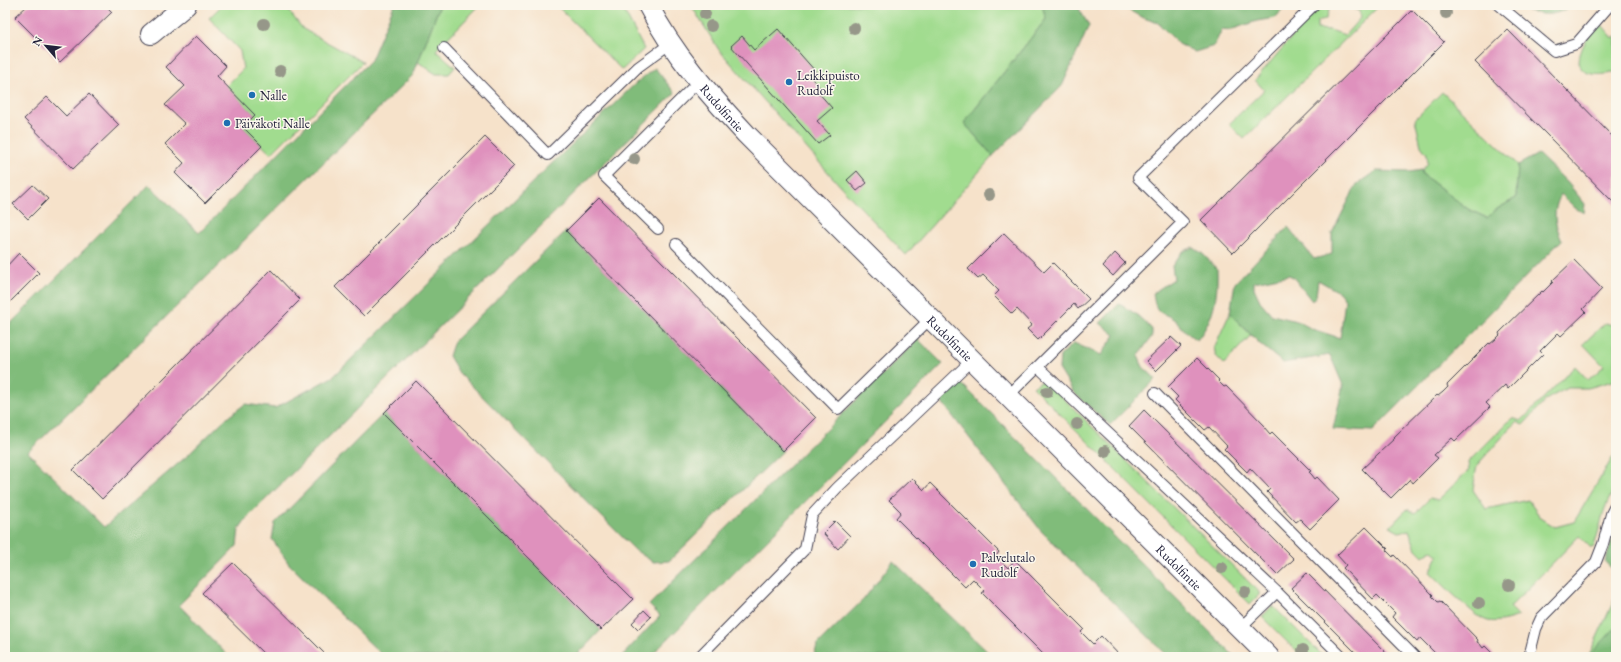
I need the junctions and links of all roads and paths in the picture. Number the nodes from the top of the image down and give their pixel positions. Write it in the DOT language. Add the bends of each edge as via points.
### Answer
graph roads {
  1 [pos="186,5"];
  2 [pos="648,5"];
  3 [pos="1314,5"];
  4 [pos="1499,5"];
  5 [pos="1610,5"];
  6 [pos="151,34"];
  7 [pos="671,43"];
  8 [pos="444,48"];
  9 [pos="699,81"];
  10 [pos="658,229"];
  11 [pos="676,244"];
  12 [pos="930,318"];
  13 [pos="972,360"];
  14 [pos="1038,367"];
  15 [pos="1155,393"];
  16 [pos="1008,396"];
  17 [pos="1616,504"];
  18 [pos="1277,592"];
  19 [pos="1240,628"];
  20 [pos="698,657"];
  21 [pos="1269,657"];
  22 [pos="1342,657"];
  23 [pos="1414,657"];
  24 [pos="1529,657"];
  1 -- 6 [label="street"];
  2 -- 7 [label="street, Rudolfintie"];
  3 -- 14 [label="lane" via="1138,178 1182,222"];
  4 -- 5 [label="lane" via="1554,51 1576,44"];
  7 -- 8 [label="lane" via="638,66 548,155"];
  7 -- 9 [label="street, Rudolfintie"];
  9 -- 10 [label="lane" via="604,176"];
  9 -- 12 [label="street, Rudolfintie" via="746,134"];
  11 -- 12 [label="lane" via="838,409"];
  12 -- 13 [label="street, Rudolfintie"];
  13 -- 16 [label="street, Rudolfintie"];
  13 -- 20 [label="lane" via="812,515 805,549"];
  14 -- 16 [label="lane"];
  14 -- 18 [label="lane"];
  15 -- 23 [label="lane"];
  16 -- 19 [label="street, Rudolfintie"];
  17 -- 24 [label="lane" via="1596,562 1541,618"];
  18 -- 19 [label="lane"];
  18 -- 22 [label="lane"];
  19 -- 21 [label="street, Rudolfintie"];
}
